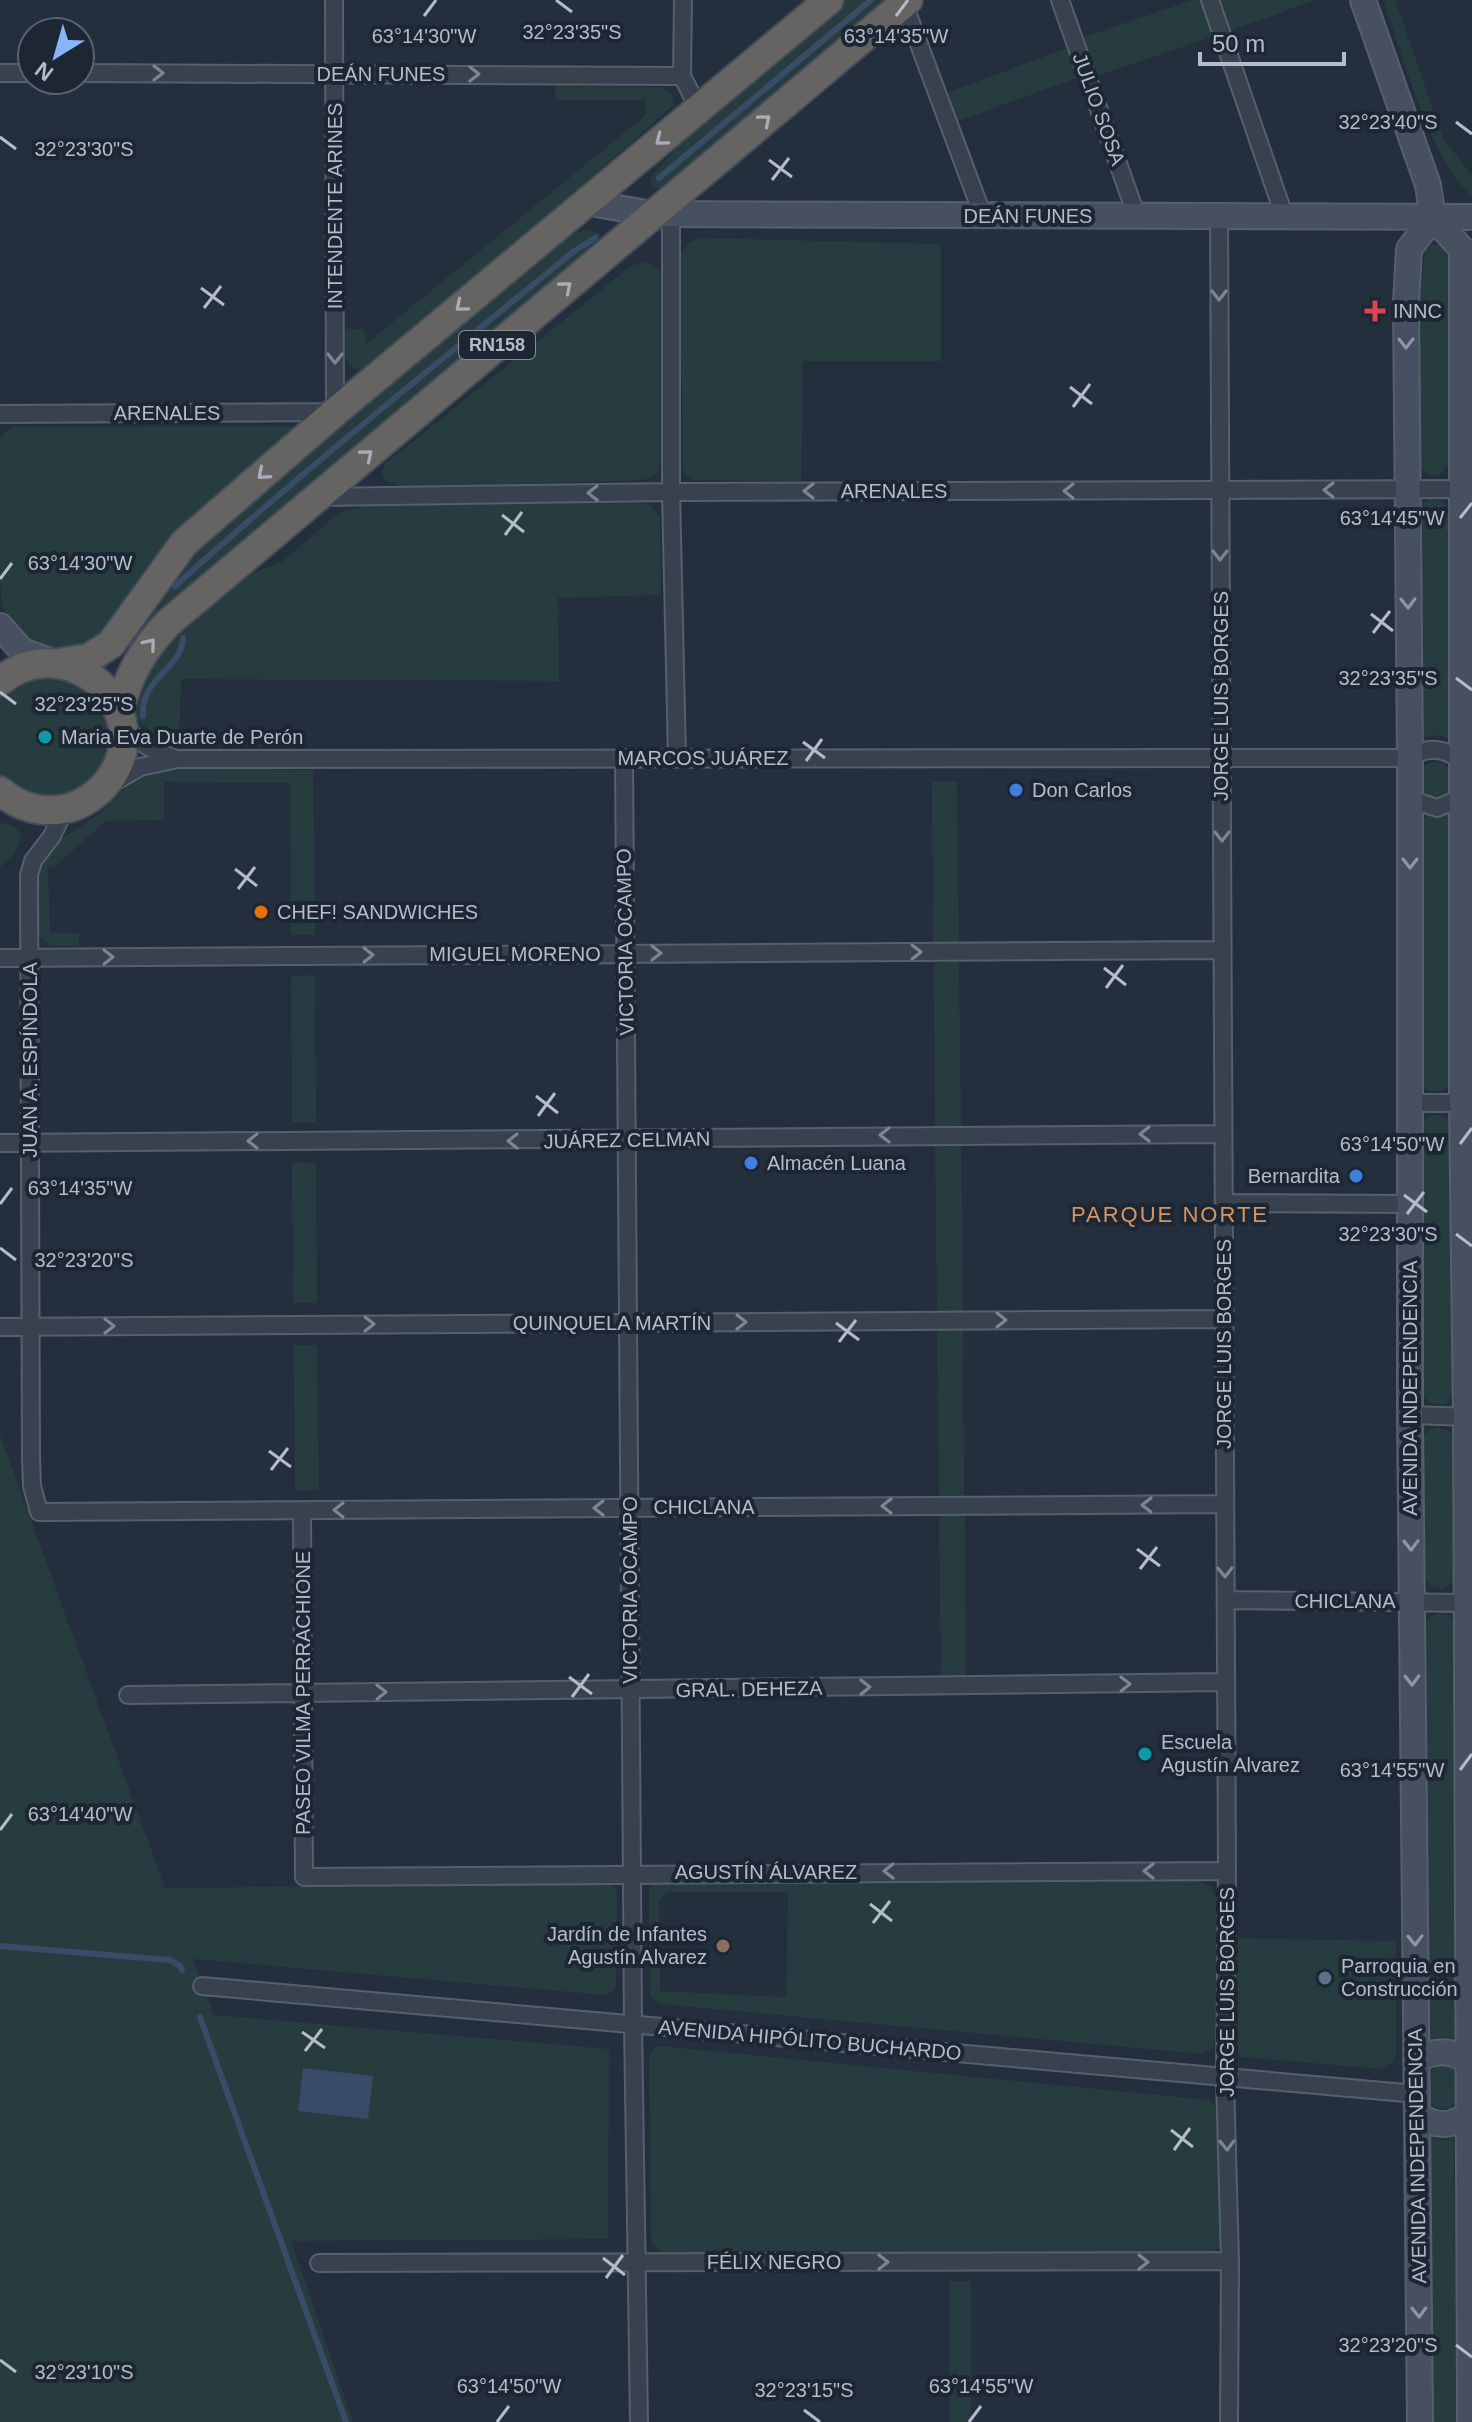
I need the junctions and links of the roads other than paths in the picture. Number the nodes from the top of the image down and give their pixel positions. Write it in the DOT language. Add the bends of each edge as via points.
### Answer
graph roads {
  1 [pos="334,0"];
  2 [pos="683,0"];
  3 [pos="829,0"];
  4 [pos="1060,0"];
  5 [pos="1210,0"];
  6 [pos="1363,0"];
  7 [pos="906,2"];
  8 [pos="96,73"];
  9 [pos="335,73"];
  10 [pos="682,76"];
  11 [pos="699,109"];
  12 [pos="585,202"];
  13 [pos="662,214"];
  14 [pos="983,216"];
  15 [pos="1137,217"];
  16 [pos="1219,217"];
  17 [pos="1472,217"];
  18 [pos="1285,218"];
  19 [pos="1433,218"];
  20 [pos="335,412"];
  21 [pos="0,414"];
  22 [pos="1407,489"];
  23 [pos="1467,489"];
  24 [pos="1220,490"];
  25 [pos="671,492"];
  26 [pos="317,497"];
  27 [pos="0,626"];
  28 [pos="1468,647"];
  29 [pos="57,663"];
  30 [pos="0,681"];
  31 [pos="120,717"];
  32 [pos="624,758"];
  33 [pos="677,758"];
  34 [pos="1222,758"];
  35 [pos="1410,758"];
  36 [pos="178,759"];
  37 [pos="1462,760"];
  38 [pos="0,791"];
  39 [pos="96,794"];
  40 [pos="1467,797"];
  41 [pos="1410,799"];
  42 [pos="30,808"];
  43 [pos="0,809"];
  44 [pos="65,809"];
  45 [pos="1222,950"];
  46 [pos="626,954"];
  47 [pos="0,958"];
  48 [pos="30,958"];
  49 [pos="1410,1103"];
  50 [pos="1467,1103"];
  51 [pos="1223,1134"];
  52 [pos="627,1140"];
  53 [pos="0,1143"];
  54 [pos="31,1143"];
  55 [pos="1224,1203"];
  56 [pos="1409,1204"];
  57 [pos="1468,1262"];
  58 [pos="1224,1319"];
  59 [pos="628,1323"];
  60 [pos="31,1326"];
  61 [pos="0,1327"];
  62 [pos="1410,1415"];
  63 [pos="1469,1417"];
  64 [pos="1225,1504"];
  65 [pos="630,1508"];
  66 [pos="302,1510"];
  67 [pos="39,1512"];
  68 [pos="1226,1600"];
  69 [pos="1412,1602"];
  70 [pos="1465,1603"];
  71 [pos="1226,1682"];
  72 [pos="631,1690"];
  73 [pos="303,1693"];
  74 [pos="128,1695"];
  75 [pos="1227,1871"];
  76 [pos="633,1873"];
  77 [pos="304,1877"];
  78 [pos="202,1986"];
  79 [pos="633,2023"];
  80 [pos="1416,2061"];
  81 [pos="1469,2063"];
  82 [pos="1225,2079"];
  83 [pos="1470,2103"];
  84 [pos="1417,2104"];
  85 [pos="1230,2261"];
  86 [pos="319,2263"];
  87 [pos="637,2263"];
  88 [pos="639,2422"];
  89 [pos="1229,2422"];
  90 [pos="1420,2422"];
  91 [pos="1470,2422"];
  1 -- 9 [label="street, INTENDENTE ARINES"];
  2 -- 10 [label="street"];
  3 -- 11 [label="highway, RN158"];
  4 -- 15 [label="street, JULIO SOSA"];
  5 -- 18 [label="street"];
  6 -- 19 [label="main road" via="1428,185"];
  13 -- 7 [label="highway, RN158, one-way"];
  7 -- 14 [label="street"];
  8 -- 9 [label="street, DEÁN FUNES, one-way"];
  9 -- 10 [label="street, DEÁN FUNES, one-way"];
  9 -- 20 [label="street, INTENDENTE ARINES, one-way"];
  10 -- 11 [label="street"];
  11 -- 12 [label="highway, RN158, one-way"];
  12 -- 13 [label="main road, DEÁN FUNES"];
  12 -- 20 [label="highway, RN158, one-way"];
  13 -- 14 [label="main road, DEÁN FUNES"];
  13 -- 25 [label="street"];
  26 -- 13 [label="highway, RN158, one-way"];
  14 -- 15 [label="main road, DEÁN FUNES"];
  15 -- 16 [label="main road, DEÁN FUNES"];
  16 -- 18 [label="main road, DEÁN FUNES"];
  16 -- 24 [label="street, JORGE LUIS BORGES, one-way"];
  17 -- 19 [label="main road, DEÁN FUNES"];
  18 -- 19 [label="main road, DEÁN FUNES"];
  19 -- 22 [label="main road, AVENIDA INDEPENDENCIA, one-way" via="1409,249"];
  19 -- 23 [label="main road" via="1462,249"];
  20 -- 21 [label="street, ARENALES"];
  20 -- 29 [label="highway, RN158, one-way" via="184,543 111,644 89,658"];
  22 -- 23 [label="street, ARENALES"];
  22 -- 24 [label="street, ARENALES, one-way"];
  22 -- 35 [label="main road, AVENIDA INDEPENDENCIA, one-way"];
  23 -- 28 [label="main road"];
  24 -- 25 [label="street, ARENALES, one-way"];
  24 -- 34 [label="street, JORGE LUIS BORGES, one-way"];
  25 -- 26 [label="street, ARENALES, one-way"];
  25 -- 33 [label="street"];
  31 -- 26 [label="highway, RN158, one-way" via="132,669 148,644"];
  27 -- 29 [label="main road" via="22,651"];
  28 -- 37 [label="main road"];
  29 -- 30 [label="highway, RN158" via="27,666"];
  29 -- 31 [label="highway" via="92,676 109,693"];
  31 -- 36 [label="street, MARCOS JUÁREZ" via="147,746"];
  31 -- 39 [label="highway, RN158" via="123,743 117,766"];
  32 -- 33 [label="street, MARCOS JUÁREZ"];
  32 -- 36 [label="street, MARCOS JUÁREZ"];
  32 -- 46 [label="street, VICTORIA OCAMPO"];
  33 -- 34 [label="street, MARCOS JUÁREZ"];
  34 -- 35 [label="street, MARCOS JUÁREZ"];
  34 -- 45 [label="street, JORGE LUIS BORGES, one-way"];
  35 -- 37 [label="street, MARCOS JUÁREZ" via="1432,748"];
  35 -- 41 [label="main road, AVENIDA INDEPENDENCIA"];
  36 -- 39 [label="street, MARCOS JUÁREZ" via="140,767"];
  37 -- 40 [label="main road"];
  38 -- 42 [label="highway"];
  39 -- 44 [label="highway"];
  40 -- 41 [label="street" via="1437,808"];
  40 -- 50 [label="main road"];
  41 -- 49 [label="main road, AVENIDA INDEPENDENCIA, one-way"];
  42 -- 43 [label="highway"];
  42 -- 44 [label="highway"];
  44 -- 48 [label="street, JUAN A. ESPÍNDOLA" via="30,866"];
  46 -- 45 [label="street, MIGUEL MORENO, one-way"];
  45 -- 51 [label="street, JORGE LUIS BORGES"];
  48 -- 46 [label="street, MIGUEL MORENO, one-way"];
  46 -- 52 [label="street, VICTORIA OCAMPO"];
  47 -- 48 [label="street, MIGUEL MORENO"];
  48 -- 54 [label="street, JUAN A. ESPÍNDOLA"];
  49 -- 50 [label="street"];
  49 -- 56 [label="main road, AVENIDA INDEPENDENCIA"];
  50 -- 57 [label="main road"];
  51 -- 52 [label="street, JUÁREZ CELMAN, one-way"];
  51 -- 55 [label="street, JORGE LUIS BORGES"];
  52 -- 54 [label="street, JUÁREZ CELMAN, one-way"];
  52 -- 59 [label="street, VICTORIA OCAMPO"];
  53 -- 54 [label="street, JUÁREZ CELMAN"];
  54 -- 60 [label="street, JUAN A. ESPÍNDOLA"];
  55 -- 56 [label="street"];
  55 -- 58 [label="street, JORGE LUIS BORGES"];
  56 -- 62 [label="main road, AVENIDA INDEPENDENCIA"];
  57 -- 63 [label="main road"];
  59 -- 58 [label="street, QUINQUELA MARTÍN, one-way"];
  58 -- 64 [label="street, JORGE LUIS BORGES"];
  60 -- 59 [label="street, QUINQUELA MARTÍN, one-way"];
  59 -- 65 [label="street, VICTORIA OCAMPO"];
  60 -- 61 [label="street, QUINQUELA MARTÍN"];
  60 -- 67 [label="street, JUAN A. ESPÍNDOLA" via="31,1473"];
  62 -- 63 [label="street"];
  62 -- 69 [label="main road, AVENIDA INDEPENDENCIA, one-way"];
  63 -- 70 [label="main road"];
  64 -- 65 [label="street, CHICLANA, one-way"];
  64 -- 68 [label="street, JORGE LUIS BORGES, one-way"];
  65 -- 66 [label="street, CHICLANA, one-way"];
  65 -- 72 [label="street, VICTORIA OCAMPO"];
  66 -- 67 [label="street, CHICLANA"];
  66 -- 73 [label="street, PASEO VILMA PERRACHIONE"];
  68 -- 69 [label="street, CHICLANA"];
  68 -- 71 [label="street, JORGE LUIS BORGES"];
  69 -- 70 [label="street, CHICLANA"];
  69 -- 80 [label="main road, AVENIDA INDEPENDENCIA, one-way"];
  70 -- 81 [label="main road"];
  72 -- 71 [label="street, GRAL. DEHEZA, one-way"];
  71 -- 75 [label="street, JORGE LUIS BORGES"];
  73 -- 72 [label="street, GRAL. DEHEZA, one-way"];
  72 -- 76 [label="street, VICTORIA OCAMPO"];
  73 -- 74 [label="street, GRAL. DEHEZA"];
  73 -- 77 [label="street, PASEO VILMA PERRACHIONE"];
  75 -- 76 [label="street, AGUSTÍN ÁLVAREZ, one-way"];
  75 -- 82 [label="street, JORGE LUIS BORGES"];
  76 -- 77 [label="street, AGUSTÍN ÁLVAREZ"];
  76 -- 79 [label="street, VICTORIA OCAMPO"];
  78 -- 79 [label="street, AVENIDA HIPÓLITO BUCHARDO"];
  79 -- 82 [label="street, AVENIDA HIPÓLITO BUCHARDO"];
  79 -- 87 [label="street, VICTORIA OCAMPO"];
  80 -- 81 [label="main road" via="1447,2052"];
  80 -- 84 [label="main road, AVENIDA INDEPENDENCIA"];
  81 -- 83 [label="main road"];
  82 -- 84 [label="street, AVENIDA HIPÓLITO BUCHARDO"];
  82 -- 85 [label="street, JORGE LUIS BORGES, one-way"];
  83 -- 84 [label="main road" via="1461,2120 1443,2125 1426,2120"];
  83 -- 91 [label="main road"];
  84 -- 90 [label="main road, AVENIDA INDEPENDENCIA, one-way"];
  87 -- 85 [label="street, FÉLIX NEGRO, one-way"];
  85 -- 89 [label="street, JORGE LUIS BORGES"];
  86 -- 87 [label="street, FÉLIX NEGRO"];
  87 -- 88 [label="street, VICTORIA OCAMPO"];
}
